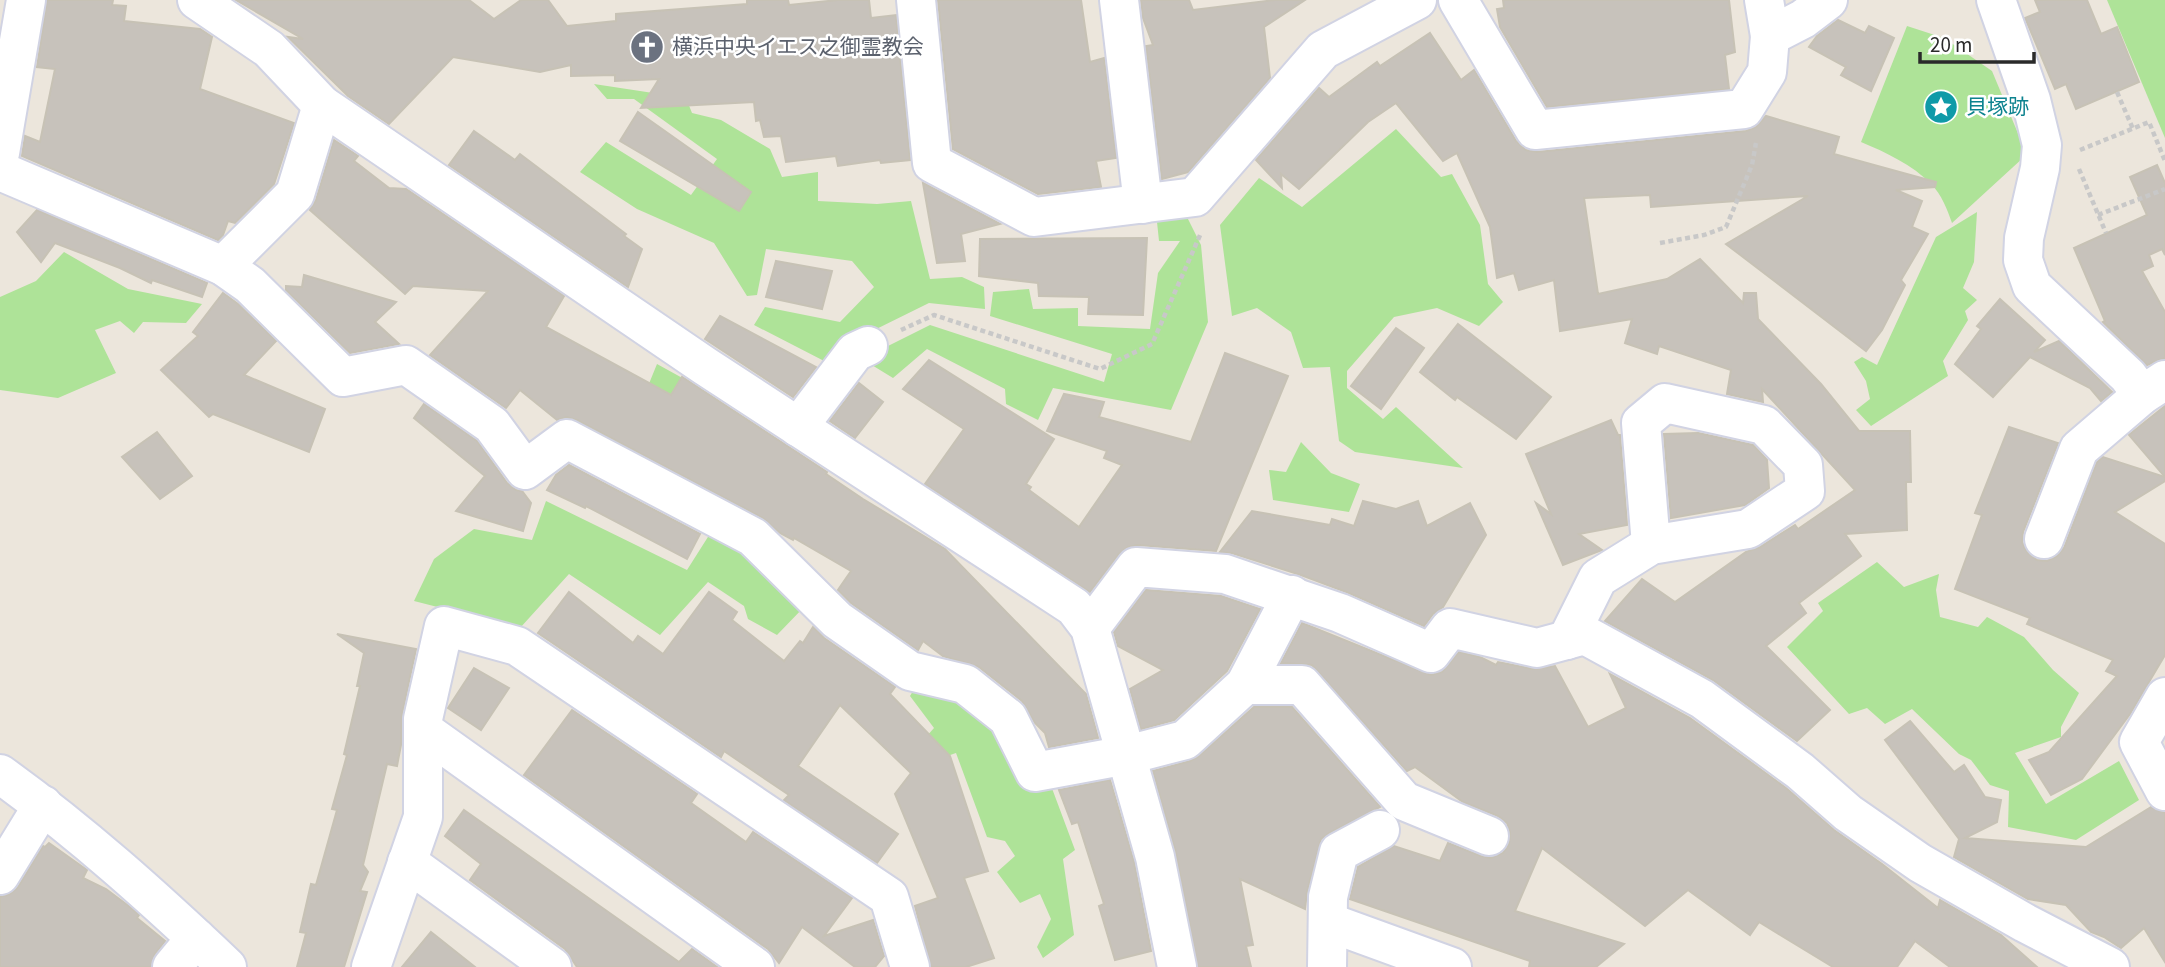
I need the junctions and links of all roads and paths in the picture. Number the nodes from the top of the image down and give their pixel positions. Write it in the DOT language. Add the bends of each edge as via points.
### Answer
graph roads {
  1 [pos="26,0"];
  2 [pos="197,0"];
  3 [pos="916,0"];
  4 [pos="1119,0"];
  5 [pos="1417,0"];
  6 [pos="1458,0"];
  7 [pos="1828,0"];
  8 [pos="1996,0"];
  9 [pos="1767,18"];
  10 [pos="2117,92"];
  11 [pos="1753,94"];
  12 [pos="322,105"];
  13 [pos="2133,129"];
  14 [pos="2092,145"];
  15 [pos="0,153"];
  16 [pos="2165,161"];
  17 [pos="0,171"];
  18 [pos="2165,189"];
  19 [pos="1195,197"];
  20 [pos="1143,204"];
  21 [pos="2098,215"];
  22 [pos="1660,243"];
  23 [pos="223,266"];
  24 [pos="934,314"];
  25 [pos="868,346"];
  26 [pos="2153,388"];
  27 [pos="798,427"];
  28 [pos="2044,539"];
  29 [pos="1651,545"];
  30 [pos="1292,596"];
  31 [pos="1090,628"];
  32 [pos="1567,640"];
  33 [pos="1245,685"];
  34 [pos="2165,697"];
  35 [pos="423,730"];
  36 [pos="1127,755"];
  37 [pos="0,774"];
  38 [pos="2165,791"];
  39 [pos="43,805"];
  40 [pos="1380,830"];
  41 [pos="1489,836"];
  42 [pos="407,862"];
  43 [pos="0,875"];
  44 [pos="1328,922"];
  45 [pos="196,938"];
  46 [pos="172,967"];
  47 [pos="227,967"];
  48 [pos="371,967"];
  49 [pos="552,967"];
  50 [pos="755,967"];
  51 [pos="910,967"];
  52 [pos="1177,967"];
  53 [pos="1327,967"];
  54 [pos="1452,967"];
  55 [pos="2110,967"];
  1 -- 15 [label="street"];
  2 -- 12 [label="street" via="269,49"];
  3 -- 20 [label="street" via="932,163 1034,217"];
  4 -- 20 [label="street"];
  5 -- 19 [label="street" via="1323,50"];
  6 -- 11 [label="street" via="1535,130 1744,109"];
  7 -- 9 [label="street" via="1803,19"];
  8 -- 26 [label="street" via="2042,145 2024,238 2023,260 2032,286 2129,376"];
  9 -- 11 [label="street" via="1767,72"];
  10 -- 13 [label="path"];
  11 -- 22 [label="path" via="1761,110 1752,165 1726,227"];
  12 -- 23 [label="street" via="295,194"];
  12 -- 27 [label="street"];
  13 -- 14 [label="path"];
  13 -- 16 [label="path" via="2149,122"];
  17 -- 23 [label="street"];
  18 -- 21 [label="path"];
  19 -- 20 [label="street"];
  19 -- 24 [label="path" via="1204,227 1152,344 1100,369"];
  23 -- 36 [label="street" via="250,285 343,377 406,365 492,425 525,470 567,439 753,537 836,620 910,671 965,684 1008,718 1035,772"];
  25 -- 27 [label="street" via="855,352"];
  26 -- 28 [label="street" via="2079,449"];
  27 -- 31 [label="street" via="1073,607"];
  29 -- 29 [label="street" via="1748,529 1805,491 1803,465 1764,425 1665,402 1641,423"];
  29 -- 32 [label="street" via="1598,578"];
  30 -- 31 [label="street" via="1226,574 1136,567"];
  30 -- 32 [label="street" via="1431,653 1450,628 1537,648"];
  30 -- 33 [label="street"];
  31 -- 36 [label="street"];
  32 -- 55 [label="street" via="1585,635 1702,699 1920,863"];
  33 -- 36 [label="street" via="1185,740"];
  33 -- 41 [label="street" via="1302,685 1404,801"];
  34 -- 38 [label="street" via="2139,742"];
  35 -- 42 [label="street" via="423,817"];
  35 -- 50 [label="street"];
  35 -- 51 [label="street" via="444,626 517,646 889,897"];
  36 -- 52 [label="street" via="1155,857"];
  37 -- 39 [label="street"];
  39 -- 43 [label="street"];
  39 -- 45 [label="street"];
  40 -- 44 [label="street" via="1339,852 1328,897"];
  42 -- 48 [label="street"];
  42 -- 49 [label="street"];
  44 -- 53 [label="street"];
  44 -- 54 [label="street"];
  45 -- 46 [label="street"];
  45 -- 47 [label="street"];
}
